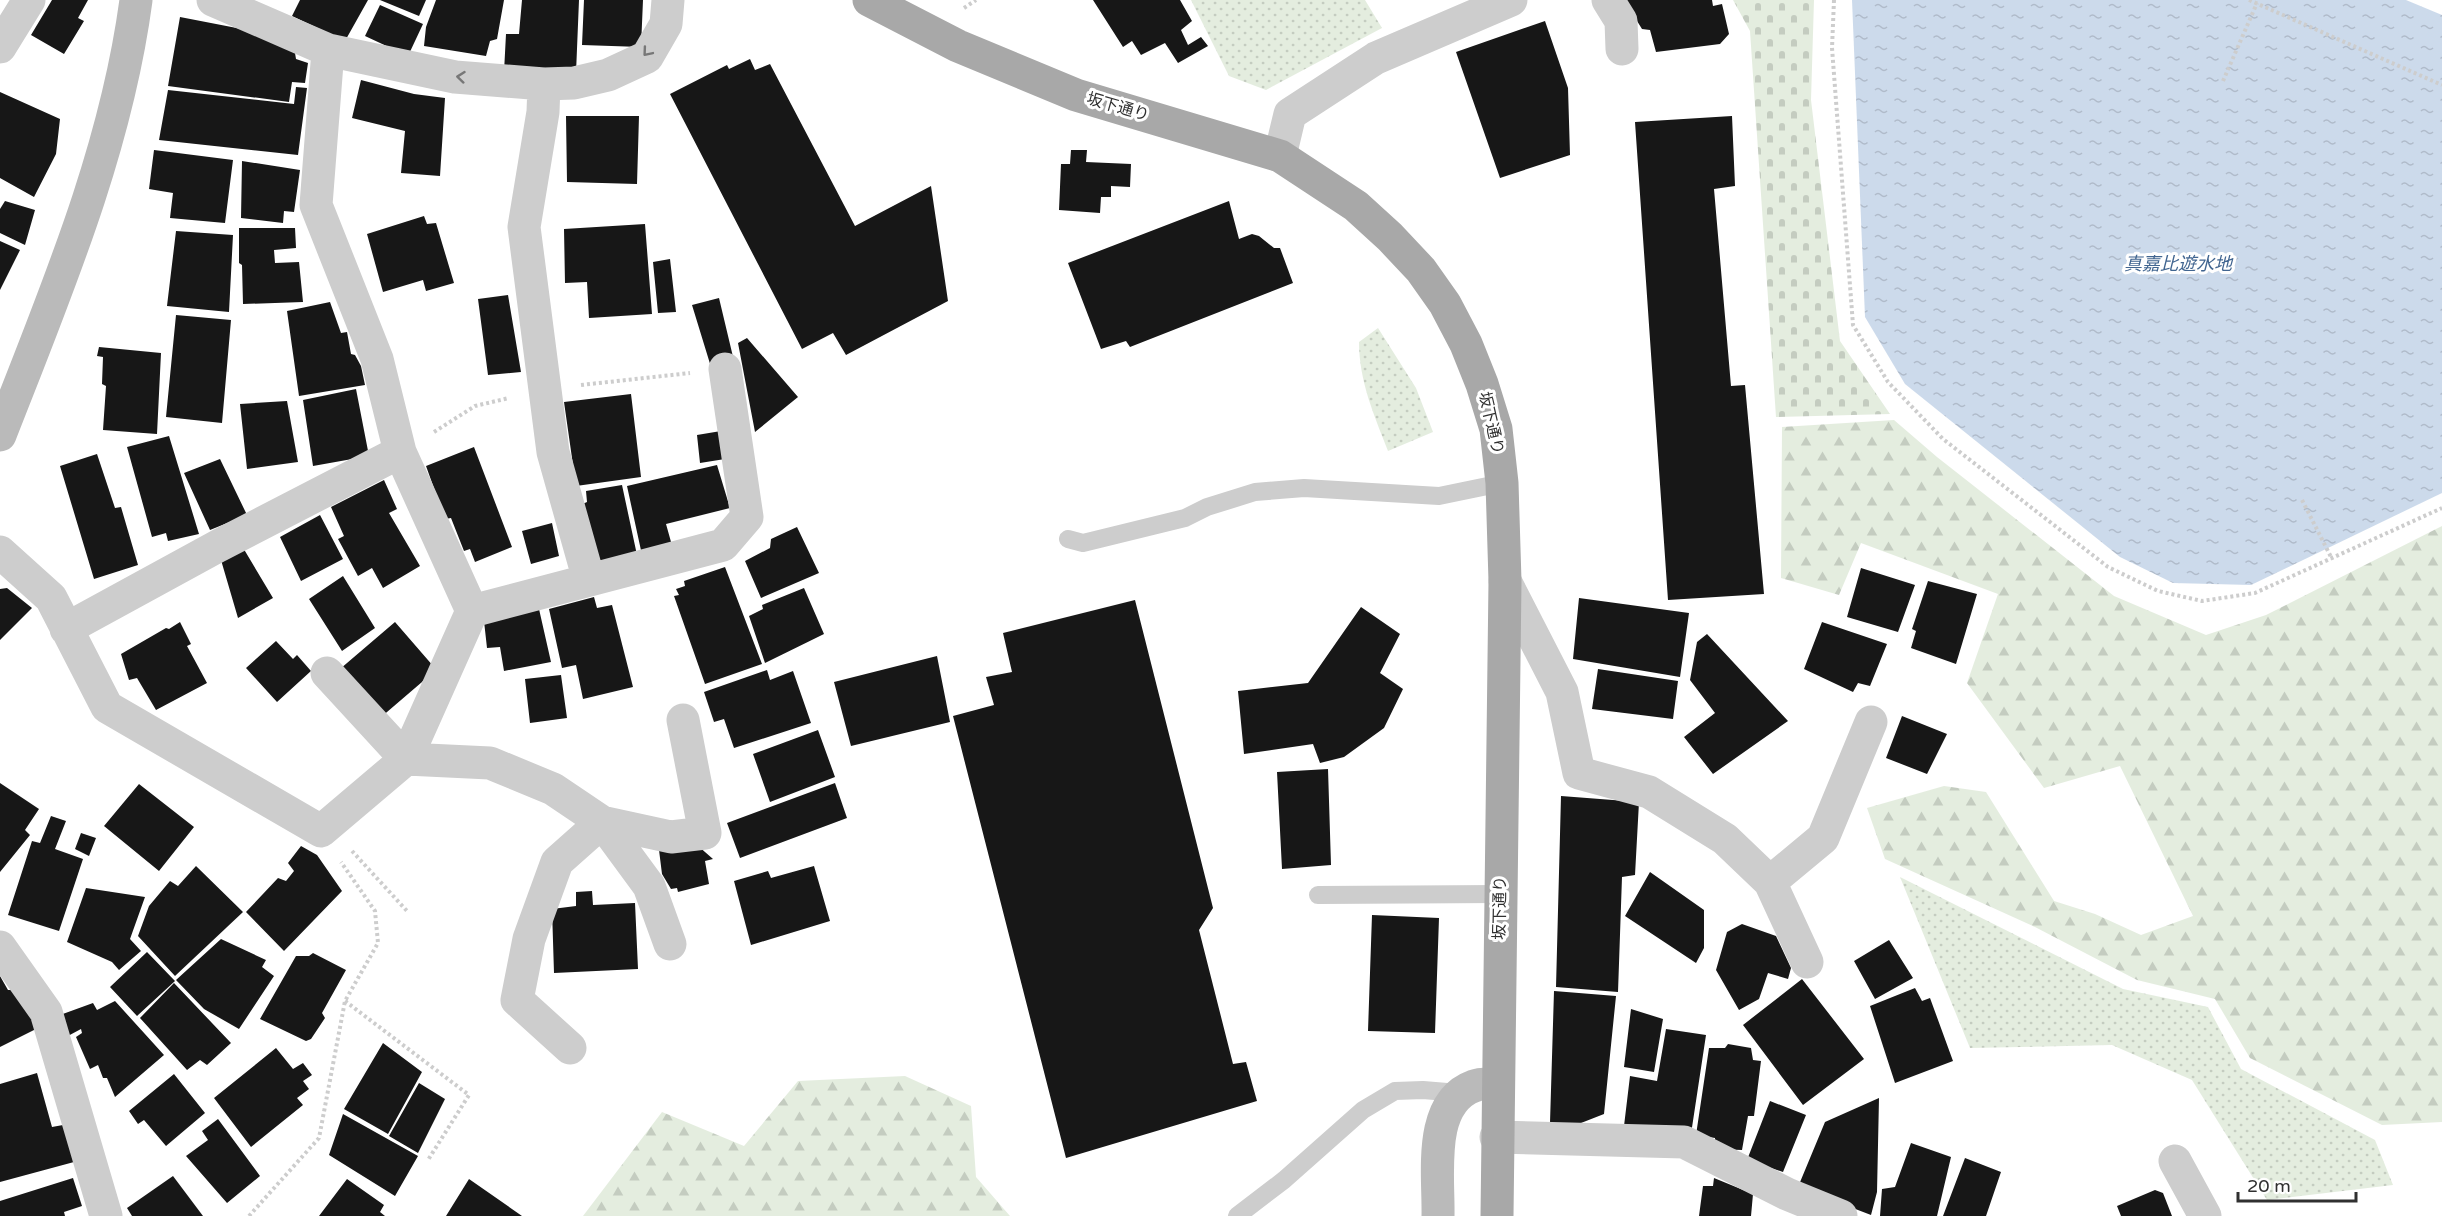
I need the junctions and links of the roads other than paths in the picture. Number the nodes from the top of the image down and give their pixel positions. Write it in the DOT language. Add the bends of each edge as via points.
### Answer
graph roads {
  1 [pos="29,0"];
  2 [pos="136,0"];
  3 [pos="213,0"];
  4 [pos="668,0"];
  5 [pos="869,0"];
  6 [pos="1511,0"];
  7 [pos="1608,0"];
  8 [pos="0,47"];
  9 [pos="1622,49"];
  10 [pos="328,50"];
  11 [pos="544,84"];
  12 [pos="1280,156"];
  13 [pos="725,369"];
  14 [pos="0,435"];
  15 [pos="400,452"];
  16 [pos="1502,483"];
  17 [pos="1068,539"];
  18 [pos="0,552"];
  19 [pos="589,580"];
  20 [pos="1505,581"];
  21 [pos="472,611"];
  22 [pos="66,628"];
  23 [pos="327,673"];
  24 [pos="682,720"];
  25 [pos="1871,722"];
  26 [pos="406,759"];
  27 [pos="602,822"];
  28 [pos="1770,882"];
  29 [pos="1501,894"];
  30 [pos="1318,895"];
  31 [pos="670,944"];
  32 [pos="0,947"];
  33 [pos="1808,962"];
  34 [pos="570,1048"];
  35 [pos="1497,1084"];
  36 [pos="1459,1093"];
  37 [pos="1496,1137"];
  38 [pos="2175,1161"];
  39 [pos="106,1216"];
  40 [pos="1237,1216"];
  41 [pos="1438,1216"];
  42 [pos="1497,1216"];
  43 [pos="1840,1216"];
  44 [pos="2205,1216"];
  1 -- 8 [label="street"];
  2 -- 14 [label="street" via="119,92 96,175"];
  3 -- 10 [label="street"];
  4 -- 11 [label="street, one-way" via="666,24 647,57 608,75 574,83"];
  5 -- 12 [label="main road, 坂下通り" via="958,46 1076,95"];
  6 -- 12 [label="street" via="1376,58 1290,114"];
  7 -- 9 [label="street" via="1621,21"];
  11 -- 10 [label="street, one-way" via="454,77"];
  10 -- 15 [label="street" via="316,205 377,359"];
  11 -- 19 [label="street" via="525,227 553,452"];
  12 -- 16 [label="main road, 坂下通り" via="1356,206 1421,270 1445,304 1482,384 1496,429"];
  13 -- 19 [label="street" via="747,517 723,545"];
  15 -- 21 [label="street"];
  15 -- 22 [label="street"];
  16 -- 17 [label="lane" via="1439,496 1275,489 1226,500 1185,518 1083,543"];
  16 -- 20 [label="main road, 坂下通り"];
  18 -- 22 [label="street" via="51,598"];
  19 -- 21 [label="street"];
  20 -- 28 [label="street" via="1562,692 1580,773 1649,792 1725,839"];
  20 -- 29 [label="main road, 坂下通り"];
  21 -- 26 [label="street"];
  22 -- 26 [label="street" via="106,707 321,831"];
  23 -- 26 [label="street"];
  24 -- 27 [label="street" via="705,833 671,837"];
  25 -- 28 [label="street" via="1823,838"];
  26 -- 27 [label="street" via="490,763 553,789"];
  27 -- 31 [label="street" via="649,886"];
  27 -- 34 [label="street" via="557,862 529,939 517,1000"];
  28 -- 33 [label="street"];
  29 -- 30 [label="lane"];
  29 -- 35 [label="main road, 坂下通り"];
  32 -- 39 [label="street" via="46,1012"];
  35 -- 36 [label="street" via="1476,1084"];
  35 -- 37 [label="main road, 坂下通り"];
  36 -- 40 [label="lane" via="1395,1091 1363,1110"];
  36 -- 41 [label="street" via="1445,1111 1439,1139"];
  37 -- 42 [label="main road, 坂下通り"];
  37 -- 43 [label="street" via="1684,1142"];
  38 -- 44 [label="street"];
}
